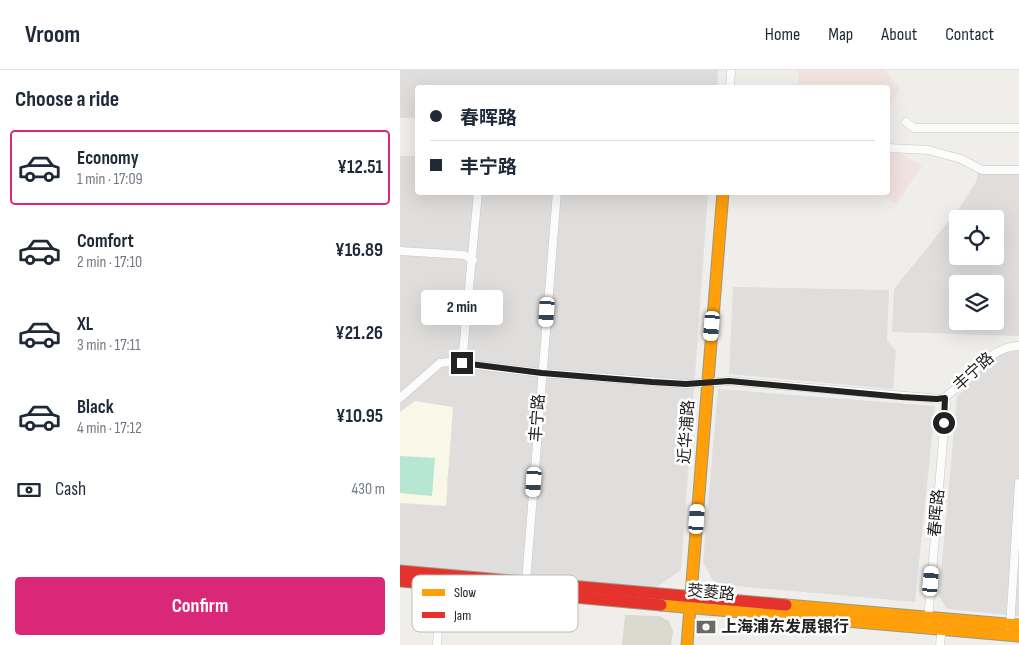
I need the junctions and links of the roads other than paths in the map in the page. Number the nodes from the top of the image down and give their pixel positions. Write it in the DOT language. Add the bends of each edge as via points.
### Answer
graph roads {
  1 [pos="730,70"];
  2 [pos="730,85"];
  3 [pos="906,122"];
  4 [pos="1019,128"];
  5 [pos="890,148"];
  6 [pos="1019,170"];
  7 [pos="478,195"];
  8 [pos="557,195"];
  9 [pos="723,195"];
  10 [pos="400,251"];
  11 [pos="473,260"];
  12 [pos="1019,346"];
  13 [pos="462,363"];
  14 [pos="542,373"];
  15 [pos="707,383"];
  16 [pos="400,398"];
  17 [pos="945,398"];
  18 [pos="1019,483"];
  19 [pos="400,571"];
  20 [pos="418,575"];
  21 [pos="527,575"];
  22 [pos="578,588"];
  23 [pos="578,592"];
  24 [pos="690,602"];
  25 [pos="928,623"];
  26 [pos="942,624"];
  27 [pos="1015,630"];
  28 [pos="438,632"];
  29 [pos="437,645"];
  30 [pos="687,645"];
  31 [pos="940,645"];
  1 -- 2 [label="street"];
  3 -- 4 [label="street" via="914,128"];
  5 -- 6 [label="street" via="928,150 961,159 982,170"];
  7 -- 11 [label="street"];
  8 -- 14 [label="street"];
  9 -- 15 [label="street, 近华浦路"];
  10 -- 11 [label="street" via="464,255"];
  11 -- 13 [label="street"];
  12 -- 17 [label="street, 丰宁路" via="995,352"];
  13 -- 14 [label="street, 丰宁路"];
  13 -- 16 [label="street, 丰宁路" via="440,364"];
  14 -- 15 [label="street, 丰宁路"];
  14 -- 21 [label="street, 丰宁路"];
  15 -- 17 [label="street, 丰宁路" via="729,381"];
  15 -- 24 [label="street, 近华浦路"];
  17 -- 25 [label="street, 春晖路"];
  18 -- 27 [label="street"];
  19 -- 20 [label="street, 茭菱路"];
  22 -- 24 [label="street, 茭菱路"];
  23 -- 24 [label="street, 茭菱路"];
  24 -- 25 [label="street, 茭菱路"];
  24 -- 30 [label="street, 近华浦路"];
  25 -- 26 [label="street, 茭菱路"];
  26 -- 27 [label="street, 茭菱路"];
  26 -- 31 [label="street"];
  28 -- 29 [label="street"];
}
